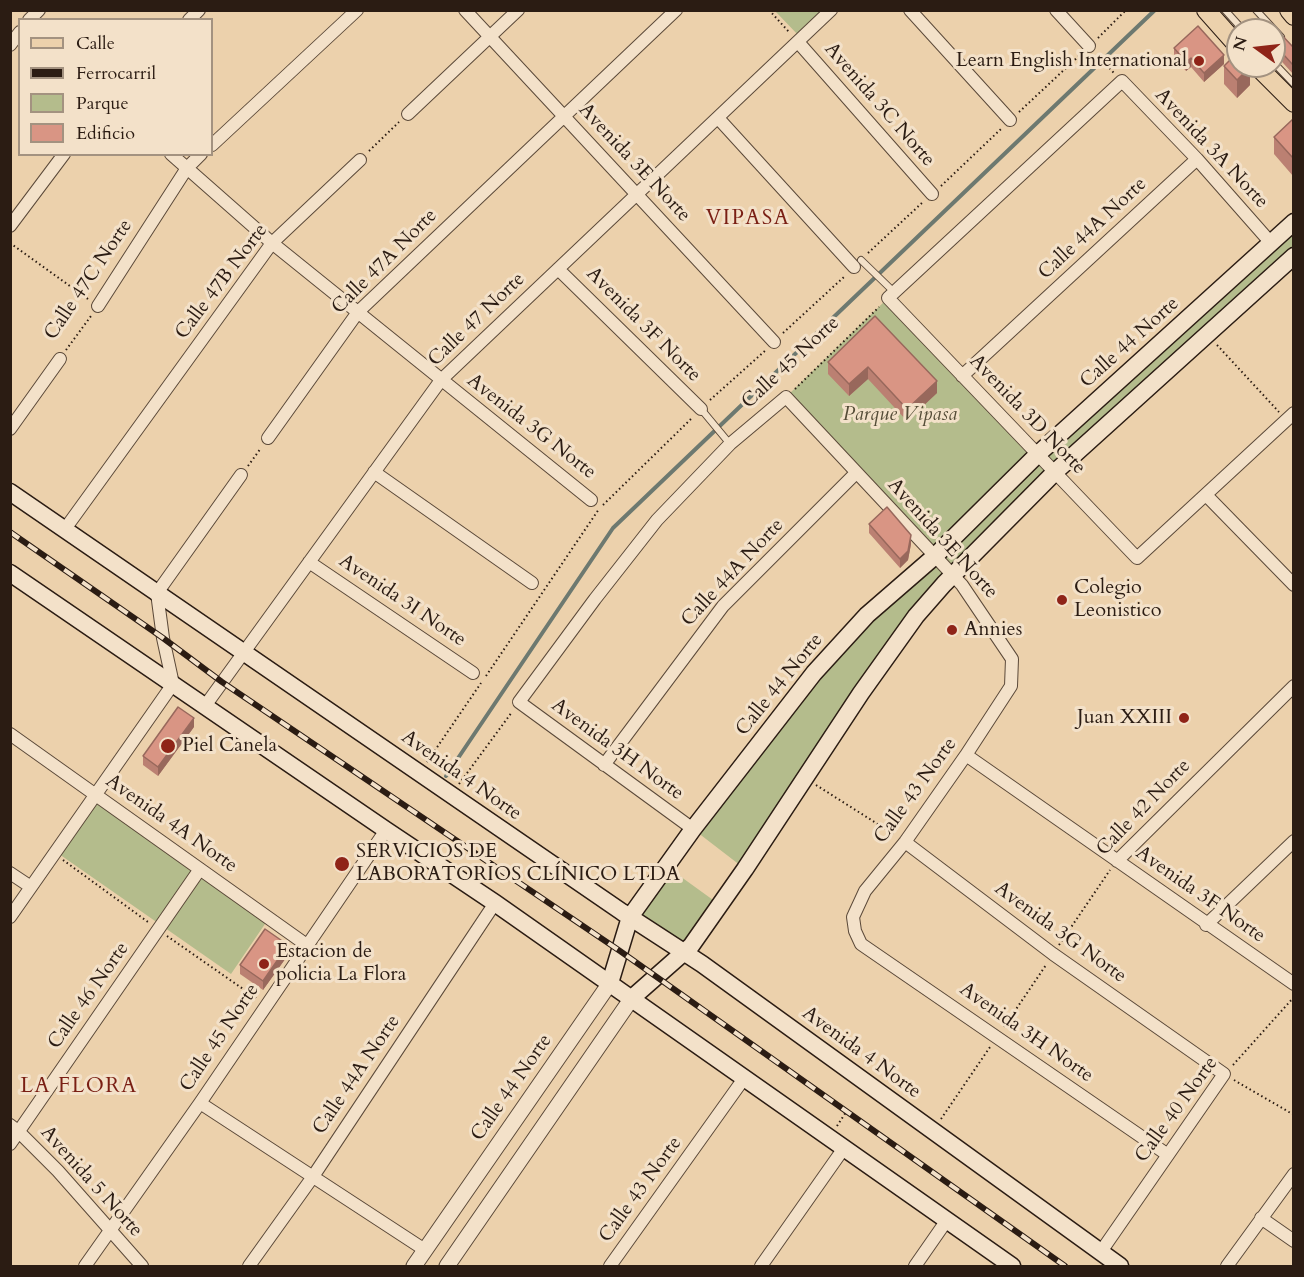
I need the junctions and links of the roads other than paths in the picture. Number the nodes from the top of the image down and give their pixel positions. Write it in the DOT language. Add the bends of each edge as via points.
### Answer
graph roads {
  1 [pos="357,10"];
  2 [pos="465,10"];
  3 [pos="518,10"];
  4 [pos="676,10"];
  5 [pos="831,10"];
  6 [pos="910,10"];
  7 [pos="1056,10"];
  8 [pos="1206,10"];
  9 [pos="1289,10"];
  10 [pos="1293,16"];
  11 [pos="1226,32"];
  12 [pos="490,38"];
  13 [pos="795,38"];
  14 [pos="1093,51"];
  15 [pos="1268,78"];
  16 [pos="1293,104"];
  17 [pos="408,114"];
  18 [pos="563,116"];
  19 [pos="718,118"];
  20 [pos="1010,120"];
  21 [pos="213,144"];
  22 [pos="62,156"];
  23 [pos="173,156"];
  24 [pos="199,156"];
  25 [pos="1197,159"];
  26 [pos="360,160"];
  27 [pos="186,168"];
  28 [pos="637,194"];
  29 [pos="932,194"];
  30 [pos="1293,222"];
  31 [pos="10,226"];
  32 [pos="272,243"];
  33 [pos="1271,243"];
  34 [pos="1293,256"];
  35 [pos="858,263"];
  36 [pos="558,269"];
  37 [pos="889,292"];
  38 [pos="98,306"];
  39 [pos="358,312"];
  40 [pos="774,342"];
  41 [pos="60,359"];
  42 [pos="963,376"];
  43 [pos="441,380"];
  44 [pos="786,397"];
  45 [pos="703,412"];
  46 [pos="1291,420"];
  47 [pos="10,429"];
  48 [pos="268,438"];
  49 [pos="730,444"];
  50 [pos="1038,454"];
  51 [pos="374,472"];
  52 [pos="1055,472"];
  53 [pos="856,474"];
  54 [pos="241,475"];
  55 [pos="10,492"];
  56 [pos="1206,495"];
  57 [pos="595,504"];
  58 [pos="65,529"];
  59 [pos="934,555"];
  60 [pos="309,562"];
  61 [pos="10,573"];
  62 [pos="953,575"];
  63 [pos="532,583"];
  64 [pos="1293,585"];
  65 [pos="158,593"];
  66 [pos="244,652"];
  67 [pos="1012,659"];
  68 [pos="473,673"];
  69 [pos="173,684"];
  70 [pos="1293,686"];
  71 [pos="519,702"];
  72 [pos="205,706"];
  73 [pos="10,734"];
  74 [pos="966,755"];
  75 [pos="604,765"];
  76 [pos="96,795"];
  77 [pos="693,829"];
  78 [pos="386,830"];
  79 [pos="905,842"];
  80 [pos="1293,842"];
  81 [pos="1117,861"];
  82 [pos="200,869"];
  83 [pos="10,873"];
  84 [pos="31,887"];
  85 [pos="495,903"];
  86 [pos="10,917"];
  87 [pos="630,917"];
  88 [pos="1206,925"];
  89 [pos="861,944"];
  90 [pos="308,946"];
  91 [pos="685,952"];
  92 [pos="610,983"];
  93 [pos="1293,984"];
  94 [pos="632,998"];
  95 [pos="1224,1074"];
  96 [pos="745,1077"];
  97 [pos="200,1103"];
  98 [pos="15,1128"];
  99 [pos="10,1144"];
  100 [pos="844,1148"];
  101 [pos="1168,1155"];
  102 [pos="1293,1174"];
  103 [pos="312,1178"];
  104 [pos="1261,1218"];
  105 [pos="947,1220"];
  106 [pos="110,1232"];
  107 [pos="1293,1241"];
  108 [pos="425,1250"];
  109 [pos="1100,1253"];
  110 [pos="85,1266"];
  111 [pos="142,1266"];
  112 [pos="249,1266"];
  113 [pos="414,1266"];
  114 [pos="447,1266"];
  115 [pos="610,1266"];
  116 [pos="761,1266"];
  117 [pos="915,1266"];
  118 [pos="1012,1266"];
  119 [pos="1120,1266"];
  120 [pos="1227,1266"];
  1 -- 21 [label="street"];
  2 -- 12 [label="street, Avenida 3E Norte"];
  3 -- 12 [label="street"];
  4 -- 18 [label="street, Calle 47A Norte"];
  5 -- 13 [label="street, Calle 47 Norte"];
  6 -- 20 [label="street"];
  7 -- 14 [label="street"];
  8 -- 11 [label="main road"];
  9 -- 10 [label="main road"];
  12 -- 17 [label="street"];
  12 -- 18 [label="street, Avenida 3E Norte"];
  13 -- 19 [label="street, Calle 47 Norte"];
  13 -- 29 [label="street, Avenida 3C Norte"];
  15 -- 16 [label="main road"];
  18 -- 28 [label="street, Avenida 3E Norte"];
  18 -- 39 [label="street, Calle 47A Norte"];
  19 -- 28 [label="street, Calle 47 Norte"];
  19 -- 35 [label="street"];
  22 -- 31 [label="street"];
  23 -- 27 [label="street, Avenida 3G Norte"];
  24 -- 27 [label="street, Calle 47C Norte"];
  25 -- 33 [label="street, Avenida 3A Norte"];
  25 -- 37 [label="street, Avenida 3A Norte" via="1122,81"];
  25 -- 42 [label="street, Calle 44A Norte"];
  26 -- 32 [label="street, Calle 47B Norte"];
  27 -- 32 [label="street, Avenida 3G Norte"];
  27 -- 38 [label="street, Calle 47C Norte"];
  28 -- 36 [label="street, Calle 47 Norte"];
  28 -- 40 [label="street, Avenida 3E Norte"];
  30 -- 33 [label="main road, Calle 44 Norte"];
  32 -- 39 [label="street, Avenida 3G Norte"];
  32 -- 58 [label="street, Calle 47B Norte"];
  33 -- 50 [label="main road, Calle 44 Norte"];
  34 -- 52 [label="main road"];
  35 -- 37 [label="lane" via="873,272"];
  36 -- 43 [label="street, Calle 47 Norte"];
  36 -- 45 [label="street, Avenida 3F Norte"];
  37 -- 42 [label="street, Avenida 3D Norte"];
  39 -- 43 [label="street, Avenida 3G Norte"];
  39 -- 48 [label="street, Calle 47A Norte"];
  41 -- 47 [label="street, Calle 47C Norte"];
  42 -- 50 [label="street, Avenida 3D Norte"];
  43 -- 51 [label="street, Calle 47 Norte"];
  43 -- 57 [label="street, Avenida 3G Norte"];
  44 -- 49 [label="street, Calle 45 Norte"];
  44 -- 53 [label="street, Avenida 3E Norte"];
  45 -- 49 [label="lane"];
  46 -- 56 [label="street"];
  49 -- 71 [label="street, Calle 45 Norte" via="650,529"];
  50 -- 52 [label="street, Avenida 3D Norte"];
  50 -- 59 [label="main road, Calle 44 Norte"];
  51 -- 60 [label="street, Calle 47 Norte"];
  51 -- 63 [label="street"];
  52 -- 56 [label="street, Avenida 3D Norte" via="1137,558"];
  52 -- 62 [label="main road"];
  53 -- 59 [label="street, Avenida 3E Norte"];
  53 -- 75 [label="street, Calle 44A Norte" via="723,606"];
  54 -- 65 [label="street"];
  55 -- 58 [label="main road, Avenida 4 Norte"];
  56 -- 64 [label="street"];
  58 -- 65 [label="main road, Avenida 4 Norte"];
  59 -- 62 [label="street, Avenida 3E Norte"];
  59 -- 77 [label="main road, Calle 44 Norte" via="867,615 814,672"];
  60 -- 66 [label="street, Calle 47 Norte"];
  60 -- 68 [label="street, Avenida 3I Norte"];
  61 -- 69 [label="main road"];
  62 -- 67 [label="street, Avenida 3E Norte"];
  62 -- 91 [label="main road" via="916,616 861,693"];
  65 -- 66 [label="main road, Avenida 4 Norte"];
  65 -- 69 [label="street"];
  66 -- 72 [label="street, Calle 47 Norte"];
  66 -- 87 [label="main road, Avenida 4 Norte"];
  67 -- 74 [label="street, Calle 43 Norte" via="1011,686"];
  69 -- 72 [label="main road"];
  69 -- 76 [label="street"];
  70 -- 81 [label="street, Calle 42 Norte"];
  71 -- 75 [label="street, Avenida 3H Norte"];
  72 -- 78 [label="main road"];
  73 -- 76 [label="street, Avenida 4A Norte"];
  74 -- 79 [label="street, Calle 43 Norte"];
  74 -- 81 [label="street, Avenida 3F Norte"];
  75 -- 77 [label="street, Avenida 3H Norte"];
  76 -- 82 [label="street, Avenida 4A Norte"];
  76 -- 84 [label="street"];
  77 -- 87 [label="main road, Calle 44 Norte"];
  78 -- 85 [label="main road"];
  78 -- 90 [label="street, Calle 45 Norte"];
  79 -- 89 [label="street, Calle 43 Norte" via="865,891 853,917"];
  79 -- 95 [label="street, Avenida 3G Norte" via="1053,954"];
  80 -- 88 [label="street"];
  81 -- 88 [label="street, Avenida 3F Norte"];
  82 -- 90 [label="street, Avenida 4A Norte"];
  82 -- 98 [label="street, Calle 46 Norte"];
  83 -- 84 [label="street"];
  84 -- 86 [label="street"];
  85 -- 92 [label="main road"];
  85 -- 103 [label="street, Calle 44A Norte"];
  87 -- 91 [label="main road, Avenida 4 Norte"];
  87 -- 92 [label="main road, Calle 44 Norte"];
  88 -- 93 [label="street, Avenida 3F Norte"];
  89 -- 101 [label="street, Avenida 3H Norte"];
  90 -- 97 [label="street, Calle 45 Norte"];
  91 -- 94 [label="main road"];
  91 -- 109 [label="main road, Avenida 4 Norte"];
  92 -- 94 [label="main road"];
  92 -- 108 [label="street, Calle 44 Norte"];
  94 -- 96 [label="main road"];
  94 -- 114 [label="street"];
  95 -- 101 [label="street, Calle 40 Norte"];
  96 -- 100 [label="main road"];
  96 -- 115 [label="street, Calle 43 Norte"];
  97 -- 103 [label="street"];
  97 -- 106 [label="street, Calle 45 Norte"];
  98 -- 99 [label="street, Calle 46 Norte"];
  98 -- 106 [label="street, Avenida 5 Norte"];
  100 -- 105 [label="main road"];
  100 -- 116 [label="street"];
  101 -- 109 [label="street, Calle 40 Norte"];
  102 -- 104 [label="street"];
  103 -- 108 [label="street"];
  103 -- 112 [label="street, Calle 44A Norte"];
  104 -- 107 [label="street"];
  104 -- 120 [label="street"];
  105 -- 117 [label="street"];
  105 -- 118 [label="main road"];
  106 -- 110 [label="street, Calle 45 Norte"];
  106 -- 111 [label="street, Avenida 5 Norte"];
  108 -- 113 [label="street, Calle 44 Norte"];
  109 -- 119 [label="main road, Avenida 4 Norte"];
}
